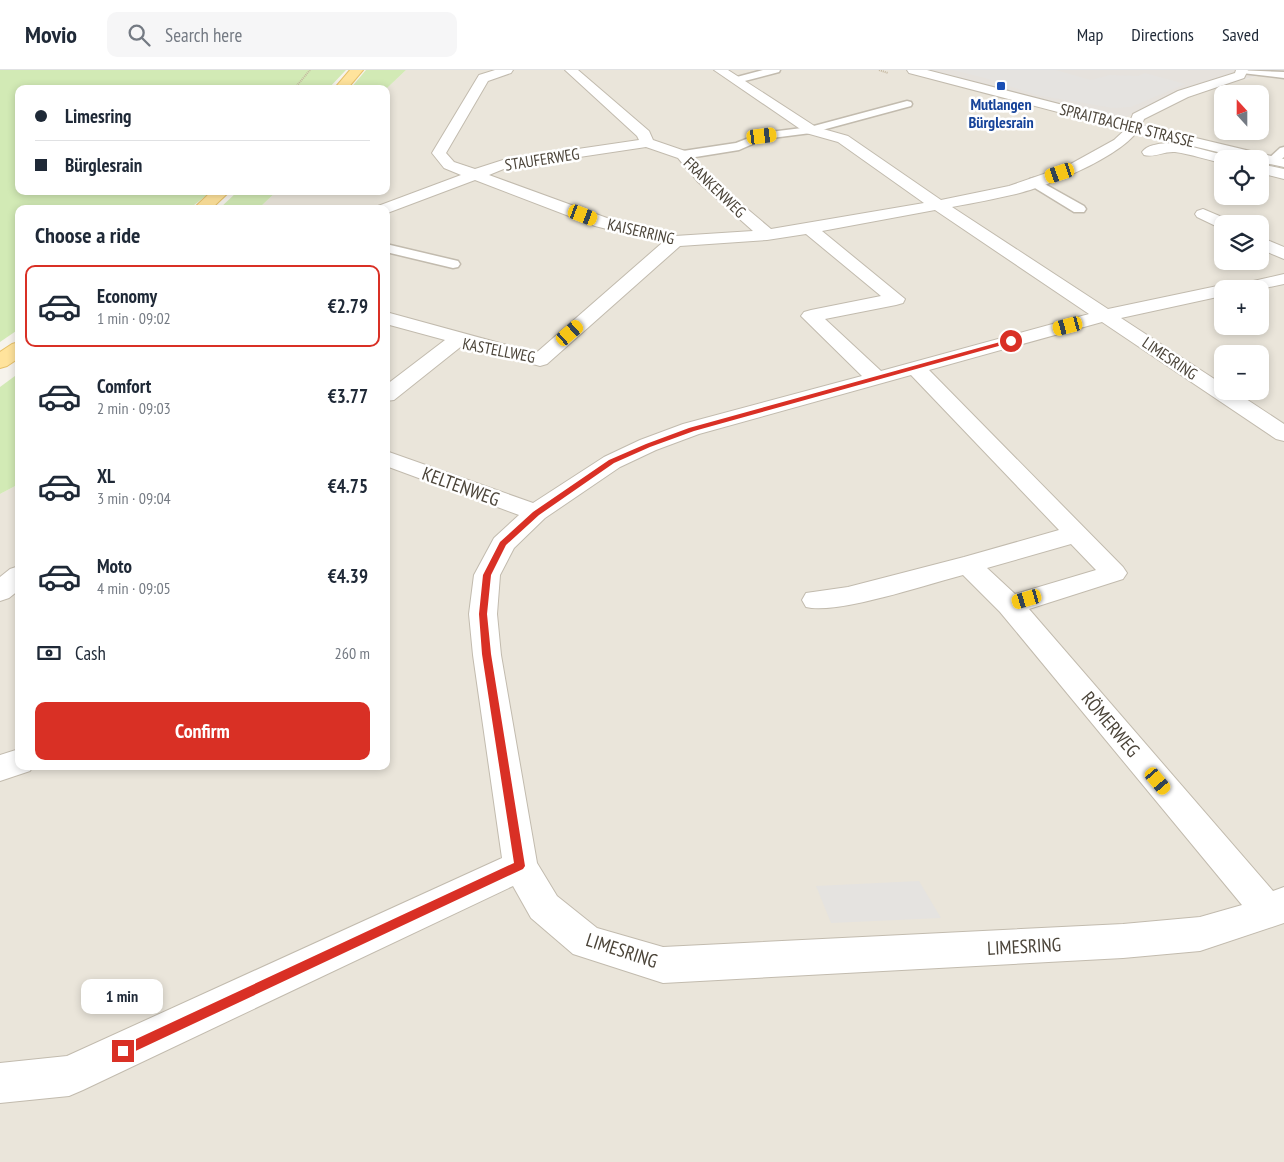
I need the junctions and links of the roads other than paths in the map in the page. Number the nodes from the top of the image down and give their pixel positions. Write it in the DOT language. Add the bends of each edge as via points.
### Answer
graph roads {
  1 [pos="357,70"];
  2 [pos="507,70"];
  3 [pos="571,70"];
  4 [pos="720,70"];
  5 [pos="775,70"];
  6 [pos="913,70"];
  7 [pos="1242,70"];
  8 [pos="1284,74"];
  9 [pos="737,80"];
  10 [pos="344,85"];
  11 [pos="907,104"];
  12 [pos="1135,128"];
  13 [pos="811,130"];
  14 [pos="647,143"];
  15 [pos="1148,152"];
  16 [pos="683,155"];
  17 [pos="1214,157"];
  18 [pos="1275,160"];
  19 [pos="1284,174"];
  20 [pos="476,175"];
  21 [pos="1034,182"];
  22 [pos="217,195"];
  23 [pos="205,205"];
  24 [pos="938,205"];
  25 [pos="390,207"];
  26 [pos="1079,209"];
  27 [pos="1203,214"];
  28 [pos="1214,220"];
  29 [pos="809,228"];
  30 [pos="767,235"];
  31 [pos="675,241"];
  32 [pos="1269,246"];
  33 [pos="390,249"];
  34 [pos="1284,254"];
  35 [pos="453,264"];
  36 [pos="1284,279"];
  37 [pos="1269,282"];
  38 [pos="1214,293"];
  39 [pos="1107,315"];
  40 [pos="390,319"];
  41 [pos="459,339"];
  42 [pos="15,351"];
  43 [pos="0,362"];
  44 [pos="915,367"];
  45 [pos="877,378"];
  46 [pos="390,391"];
  47 [pos="1284,434"];
  48 [pos="390,459"];
  49 [pos="536,513"];
  50 [pos="1075,534"];
  51 [pos="968,565"];
  52 [pos="15,579"];
  53 [pos="0,592"];
  54 [pos="816,600"];
  55 [pos="1010,604"];
  56 [pos="15,763"];
  57 [pos="0,768"];
  58 [pos="520,866"];
  59 [pos="1277,908"];
  60 [pos="0,1082"];
  1 -- 10 [label="main road"];
  2 -- 20 [label="street, KAISERRING" via="483,78 439,153 450,165"];
  3 -- 14 [label="street" via="644,134"];
  4 -- 9 [label="street"];
  5 -- 9 [label="lane"];
  6 -- 12 [label="street, SPRAITBACHER STRASSE"];
  7 -- 8 [label="lane"];
  7 -- 12 [label="street, KAISERRING" via="1240,75 1183,94 1138,117"];
  9 -- 13 [label="street"];
  11 -- 13 [label="lane"];
  12 -- 18 [label="street, SPRAITBACHER STRASSE"];
  12 -- 21 [label="street, KAISERRING" via="1119,143 1072,169"];
  13 -- 16 [label="lane" via="762,136 738,146"];
  13 -- 24 [label="street" via="843,139"];
  14 -- 16 [label="street, FRANKENWEG"];
  14 -- 20 [label="street, STAUFERWEG" via="503,164"];
  15 -- 17 [label="street, SPRAITBACHER STRASSE" via="1171,148"];
  16 -- 30 [label="street, FRANKENWEG" via="703,179"];
  18 -- 19 [label="street, SPRAITBACHER STRASSE"];
  20 -- 25 [label="street, STAUFERWEG"];
  20 -- 31 [label="street, KAISERRING" via="601,222"];
  21 -- 24 [label="street, KAISERRING" via="984,197"];
  21 -- 26 [label="lane"];
  22 -- 23 [label="main road"];
  24 -- 29 [label="street, KAISERRING"];
  24 -- 39 [label="street, LIMESRING"];
  27 -- 28 [label="street"];
  29 -- 30 [label="street, KAISERRING"];
  29 -- 45 [label="street" via="896,299 811,316"];
  30 -- 31 [label="street, KAISERRING"];
  31 -- 41 [label="street, KASTELLWEG" via="540,360"];
  32 -- 34 [label="street"];
  33 -- 35 [label="lane"];
  36 -- 37 [label="street"];
  38 -- 39 [label="street"];
  39 -- 44 [label="street, LIMESRING"];
  39 -- 47 [label="street, LIMESRING"];
  40 -- 41 [label="street"];
  41 -- 46 [label="street, KASTELLWEG"];
  42 -- 43 [label="main road"];
  44 -- 45 [label="street, LIMESRING"];
  44 -- 50 [label="street"];
  45 -- 49 [label="street, LIMESRING" via="691,429 648,445 612,462"];
  48 -- 49 [label="street, KELTENWEG"];
  49 -- 58 [label="street, LIMESRING" via="503,544 487,575 483,614"];
  50 -- 51 [label="street"];
  50 -- 55 [label="street" via="1114,574"];
  51 -- 54 [label="street" via="848,596"];
  51 -- 55 [label="street, RÖMERWEG"];
  52 -- 53 [label="street"];
  55 -- 59 [label="street, RÖMERWEG"];
  56 -- 57 [label="street"];
  58 -- 59 [label="street, LIMESRING" via="544,907 586,942 663,965 1123,941 1200,934"];
  58 -- 60 [label="street" via="69,1076"];
}
